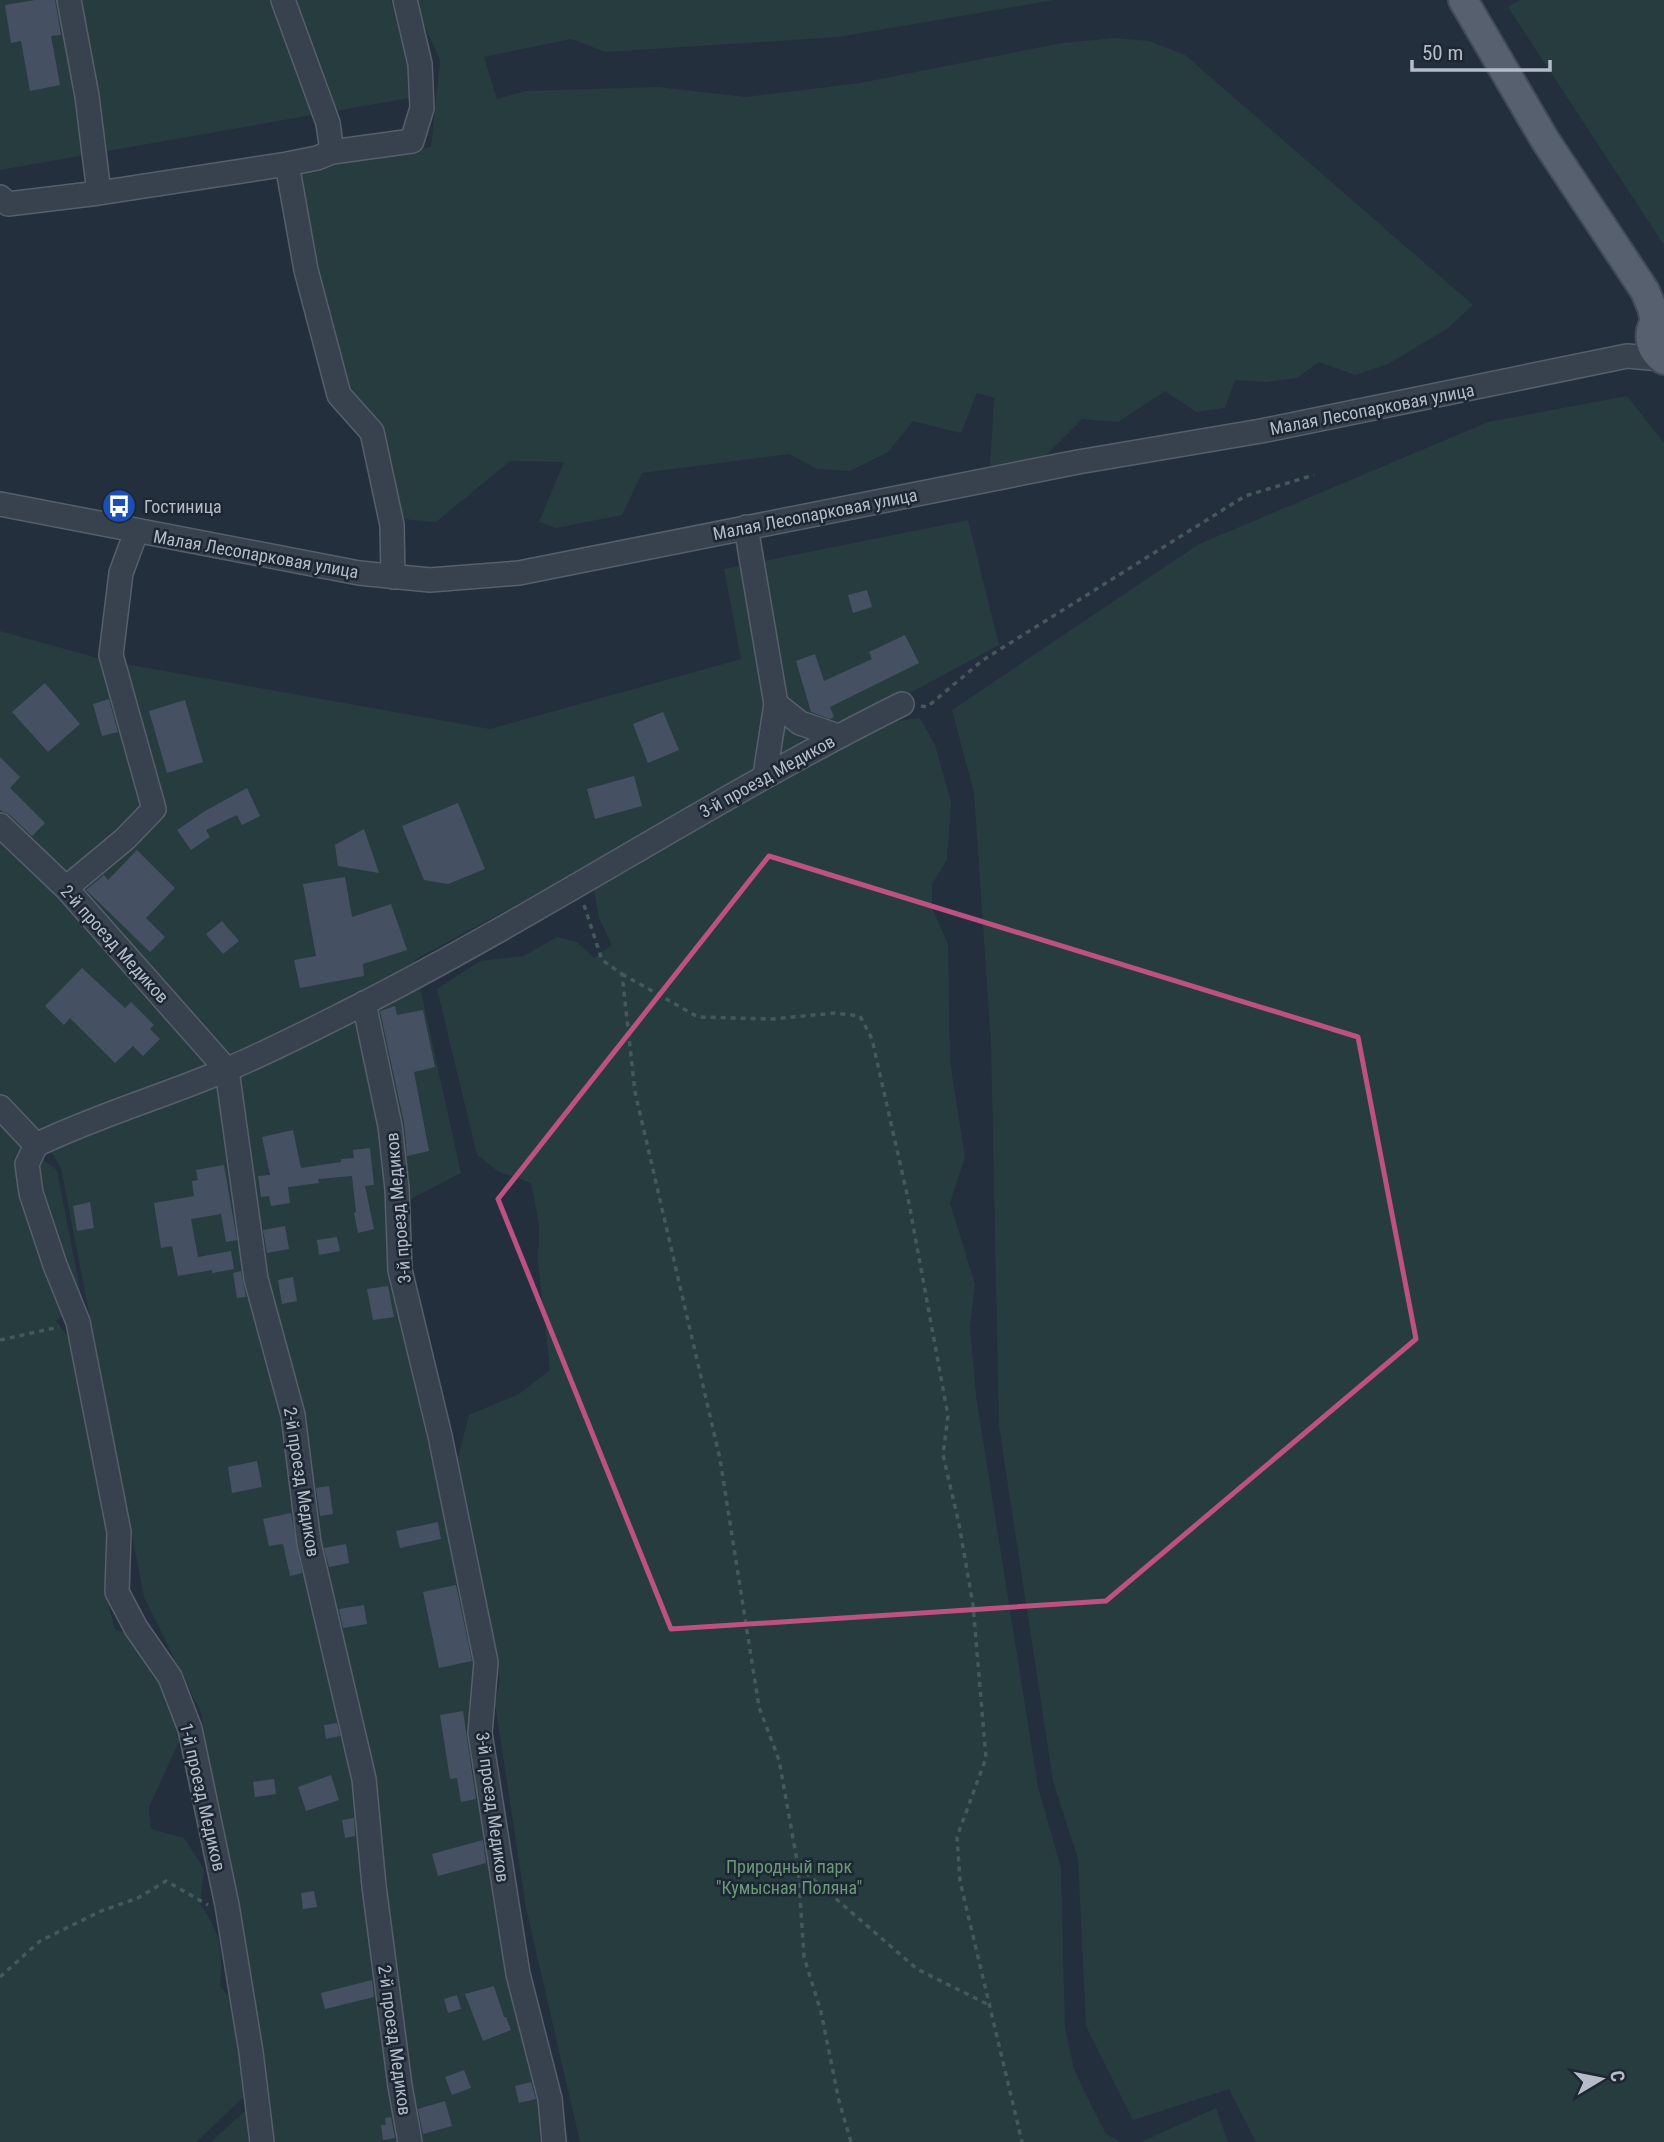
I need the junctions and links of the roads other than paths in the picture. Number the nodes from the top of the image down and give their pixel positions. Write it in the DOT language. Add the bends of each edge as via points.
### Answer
graph roads {
  1 [pos="69,0"];
  2 [pos="283,0"];
  3 [pos="405,0"];
  4 [pos="1463,0"];
  5 [pos="332,152"];
  6 [pos="287,164"];
  7 [pos="99,193"];
  8 [pos="0,197"];
  9 [pos="1658,327"];
  10 [pos="0,505"];
  11 [pos="746,527"];
  12 [pos="136,532"];
  13 [pos="393,577"];
  14 [pos="776,704"];
  15 [pos="902,704"];
  16 [pos="838,736"];
  17 [pos="765,775"];
  18 [pos="0,825"];
  19 [pos="66,888"];
  20 [pos="364,1003"];
  21 [pos="227,1070"];
  22 [pos="0,1107"];
  23 [pos="36,1144"];
  24 [pos="262,2142"];
  25 [pos="411,2142"];
  26 [pos="555,2142"];
  1 -- 7 [label="street"];
  2 -- 5 [label="street" via="328,123"];
  3 -- 5 [label="street" via="420,64 422,108 412,141"];
  4 -- 9 [label="main road"];
  5 -- 6 [label="street"];
  6 -- 7 [label="street"];
  6 -- 13 [label="street" via="306,270 339,395 372,432 392,524"];
  7 -- 8 [label="street" via="8,204"];
  9 -- 11 [label="street, Малая Лесопарковая улица" via="1627,356 1261,431"];
  10 -- 12 [label="street, Малая Лесопарковая улица"];
  11 -- 13 [label="street, Малая Лесопарковая улица" via="519,573 430,580"];
  11 -- 14 [label="street"];
  12 -- 13 [label="street, Малая Лесопарковая улица"];
  12 -- 19 [label="street" via="121,573 111,655 154,809"];
  14 -- 16 [label="street" via="800,723"];
  14 -- 17 [label="street"];
  15 -- 16 [label="street, 3-й проезд Медиков"];
  16 -- 17 [label="street, 3-й проезд Медиков"];
  17 -- 20 [label="street, 3-й проезд Медиков" via="579,885"];
  18 -- 19 [label="street, 2-й проезд Медиков"];
  19 -- 21 [label="street, 2-й проезд Медиков"];
  20 -- 21 [label="street"];
  20 -- 26 [label="street, 3-й проезд Медиков" via="390,1126 400,1270 486,1662 480,1733 519,1973 550,2099"];
  21 -- 23 [label="street"];
  21 -- 25 [label="street, 2-й проезд Медиков" via="256,1279 293,1415 309,1543 364,1779 373,1886"];
  22 -- 23 [label="street"];
  23 -- 24 [label="street, 1-й проезд Медиков" via="27,1164 31,1193 78,1322 119,1532 117,1592 170,1677 190,1728 228,1905"];
}
